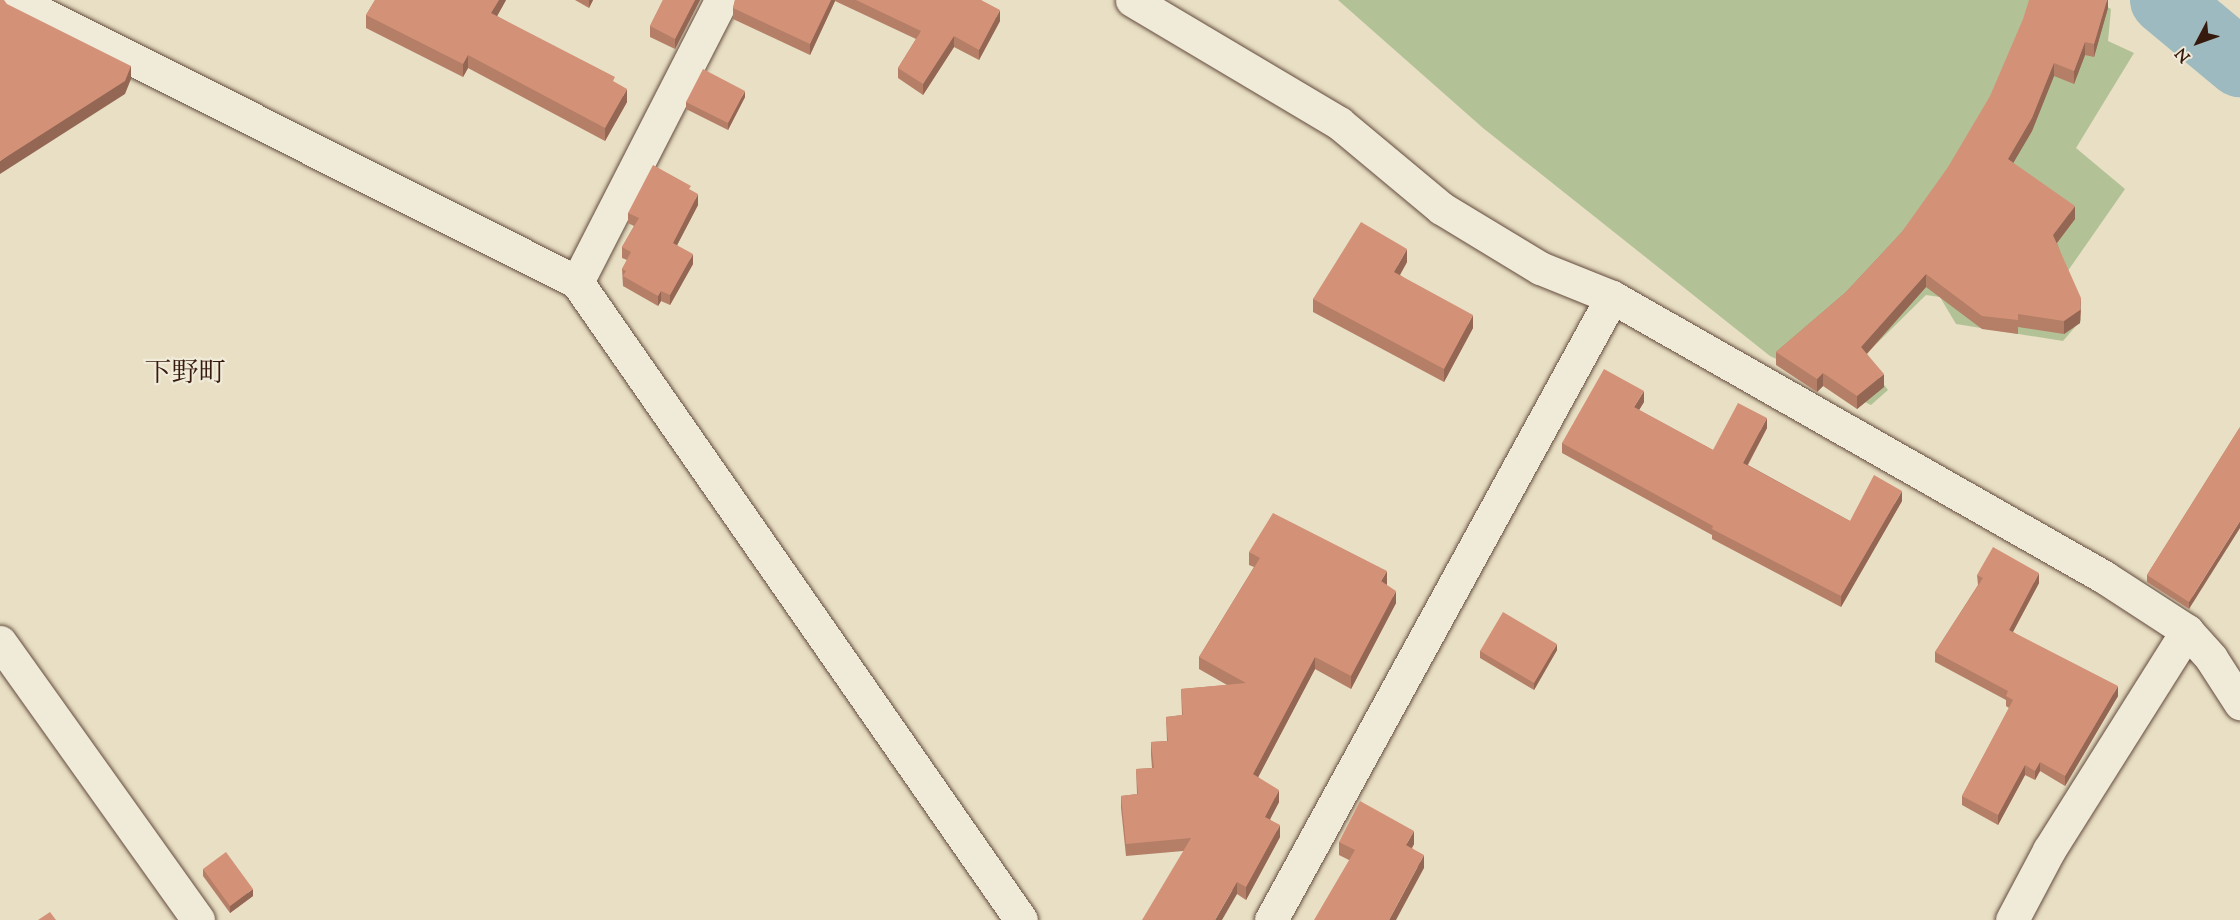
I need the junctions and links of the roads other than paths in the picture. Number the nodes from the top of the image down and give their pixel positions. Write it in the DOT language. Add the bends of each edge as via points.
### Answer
graph roads {
  1 [pos="15,0"];
  2 [pos="721,0"];
  3 [pos="1132,0"];
  4 [pos="577,282"];
  5 [pos="1612,297"];
  6 [pos="2187,631"];
  7 [pos="0,642"];
  8 [pos="2240,703"];
  9 [pos="198,920"];
  10 [pos="1021,920"];
  11 [pos="1271,920"];
  12 [pos="2012,920"];
  1 -- 4 [label="street"];
  2 -- 4 [label="street"];
  3 -- 5 [label="street" via="1339,123 1441,208 1540,268"];
  4 -- 10 [label="street"];
  5 -- 6 [label="street" via="2104,577"];
  5 -- 11 [label="street"];
  6 -- 8 [label="street" via="2211,658"];
  6 -- 12 [label="street" via="2049,850"];
  7 -- 9 [label="street"];
}
